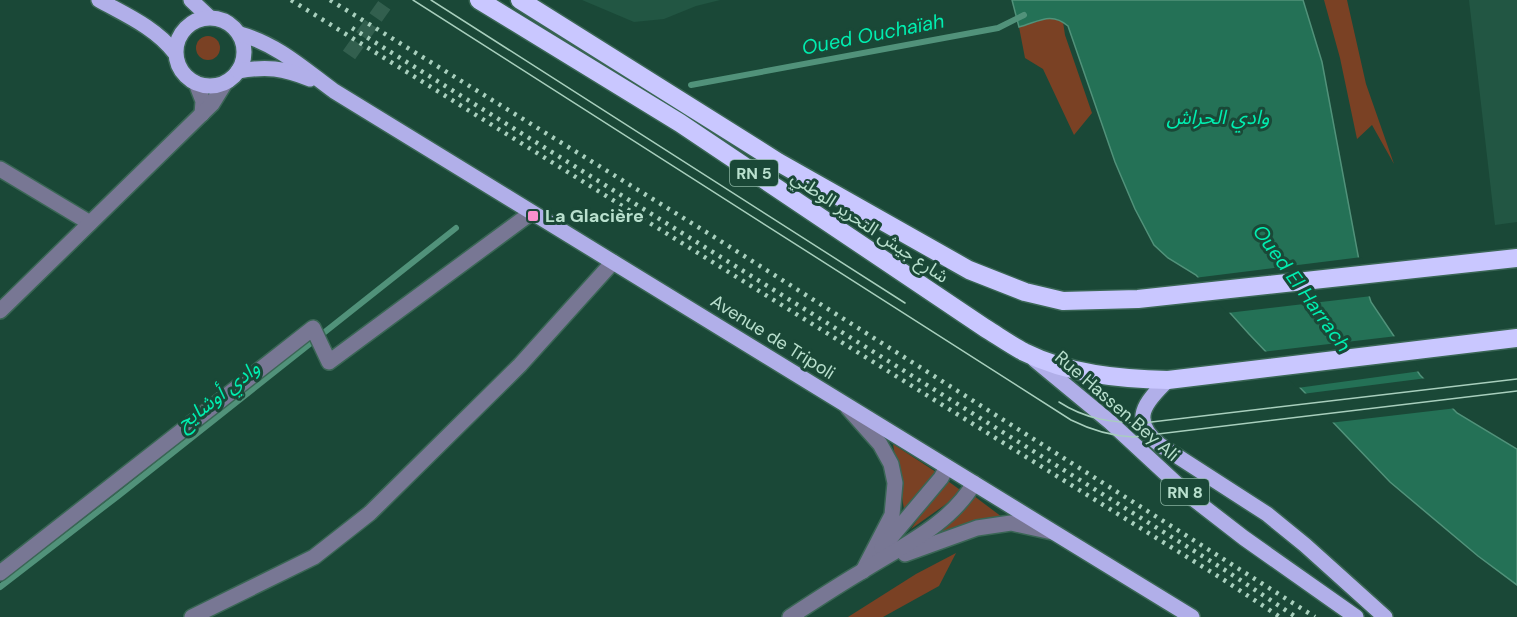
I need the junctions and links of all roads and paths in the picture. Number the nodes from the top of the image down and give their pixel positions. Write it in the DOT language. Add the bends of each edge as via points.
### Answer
graph roads {
  1 [pos="99,0"];
  2 [pos="191,0"];
  3 [pos="479,0"];
  4 [pos="520,0"];
  5 [pos="209,17"];
  6 [pos="240,34"];
  7 [pos="175,53"];
  8 [pos="238,71"];
  9 [pos="225,83"];
  10 [pos="196,84"];
  11 [pos="334,91"];
  12 [pos="202,114"];
  13 [pos="0,169"];
  14 [pos="531,213"];
  15 [pos="90,224"];
  16 [pos="1513,258"];
  17 [pos="613,262"];
  18 [pos="0,311"];
  19 [pos="1517,338"];
  20 [pos="1026,353"];
  21 [pos="1168,380"];
  22 [pos="844,404"];
  23 [pos="947,466"];
  24 [pos="974,483"];
  25 [pos="1054,533"];
  26 [pos="863,570"];
  27 [pos="0,573"];
  28 [pos="192,617"];
  29 [pos="790,617"];
  30 [pos="1192,617"];
  31 [pos="1356,617"];
  32 [pos="1385,617"];
  1 -- 7 [label="main road" via="148,28"];
  2 -- 5 [label="main road"];
  3 -- 20 [label="highway, شارع جيش التحرير الوطني / RN 5" via="681,123 944,303"];
  4 -- 16 [label="highway, شارع جيش التحرير الوطني / RN 5" via="778,162 969,270 1025,292 1063,301 1138,300"];
  5 -- 6 [label="main road" via="227,22"];
  5 -- 7 [label="main road" via="189,24"];
  6 -- 8 [label="main road" via="244,53"];
  6 -- 11 [label="main road, Avenue de Tripoli" via="275,48"];
  7 -- 10 [label="main road" via="181,71"];
  8 -- 9 [label="main road"];
  8 -- 11 [label="main road, Avenue de Tripoli" via="280,69"];
  9 -- 10 [label="main road"];
  9 -- 12 [label="street"];
  10 -- 12 [label="street" via="203,101"];
  11 -- 14 [label="main road, Avenue de Tripoli"];
  12 -- 15 [label="street"];
  13 -- 15 [label="street"];
  14 -- 17 [label="main road, Avenue de Tripoli"];
  14 -- 27 [label="street" via="328,362 313,328"];
  15 -- 18 [label="street"];
  17 -- 22 [label="main road, Avenue de Tripoli"];
  17 -- 28 [label="street" via="520,365 370,513 314,558"];
  19 -- 21 [label="highway, RN 5"];
  20 -- 21 [label="highway, RN 5" via="1096,374"];
  20 -- 31 [label="main road, Rue Hassen Bey Ali / RN 8" via="1110,422 1191,497"];
  21 -- 32 [label="main road, Rue Hassen Bey Ali / RN 8" via="1149,398 1144,410 1143,423 1149,435 1267,514"];
  22 -- 23 [label="main road, Avenue de Tripoli"];
  22 -- 26 [label="street" via="880,444 891,464 895,483 892,515"];
  23 -- 24 [label="main road, Avenue de Tripoli"];
  23 -- 26 [label="street"];
  24 -- 25 [label="main road, Avenue de Tripoli"];
  24 -- 26 [label="street" via="967,495 933,527"];
  25 -- 26 [label="street" via="1011,523 977,528"];
  25 -- 30 [label="main road, Avenue de Tripoli"];
  26 -- 29 [label="street"];
}
